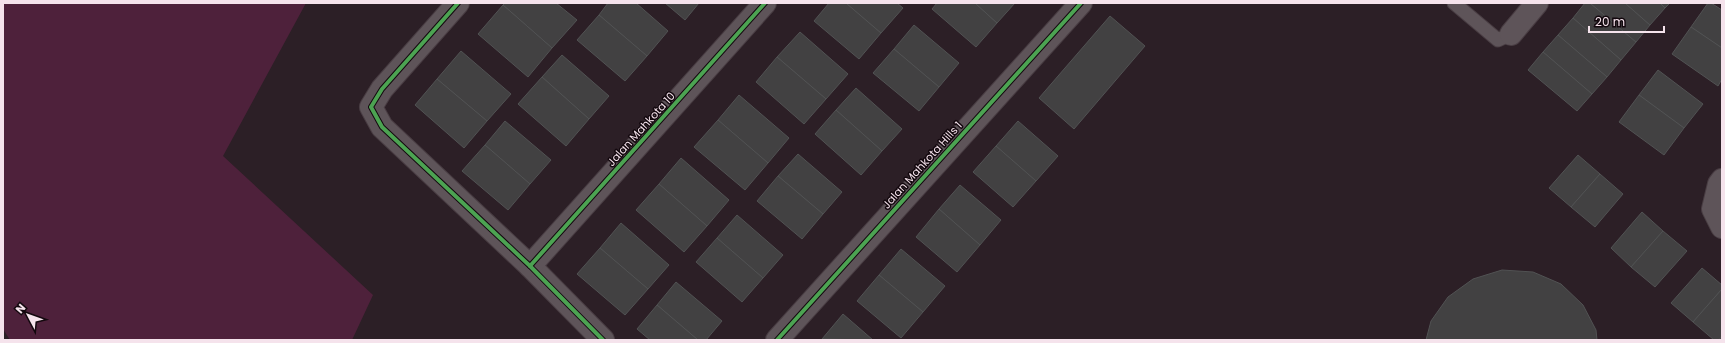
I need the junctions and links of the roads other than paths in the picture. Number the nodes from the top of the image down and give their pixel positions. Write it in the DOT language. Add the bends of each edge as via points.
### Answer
graph roads {
  1 [pos="458,3"];
  2 [pos="765,3"];
  3 [pos="1081,3"];
  4 [pos="1454,3"];
  5 [pos="1537,3"];
  6 [pos="1510,34"];
  7 [pos="1722,180"];
  8 [pos="1722,227"];
  9 [pos="530,266"];
  10 [pos="603,340"];
  11 [pos="778,340"];
  1 -- 9 [label="street" via="382,89 371,107 382,127"];
  2 -- 9 [label="street, Jalan Mahkota 10"];
  3 -- 11 [label="street, Jalan Mahkota Hills 1"];
  4 -- 6 [label="lane" via="1498,40"];
  5 -- 6 [label="street"];
  7 -- 8 [label="street" via="1713,209"];
  9 -- 10 [label="street"];
}
